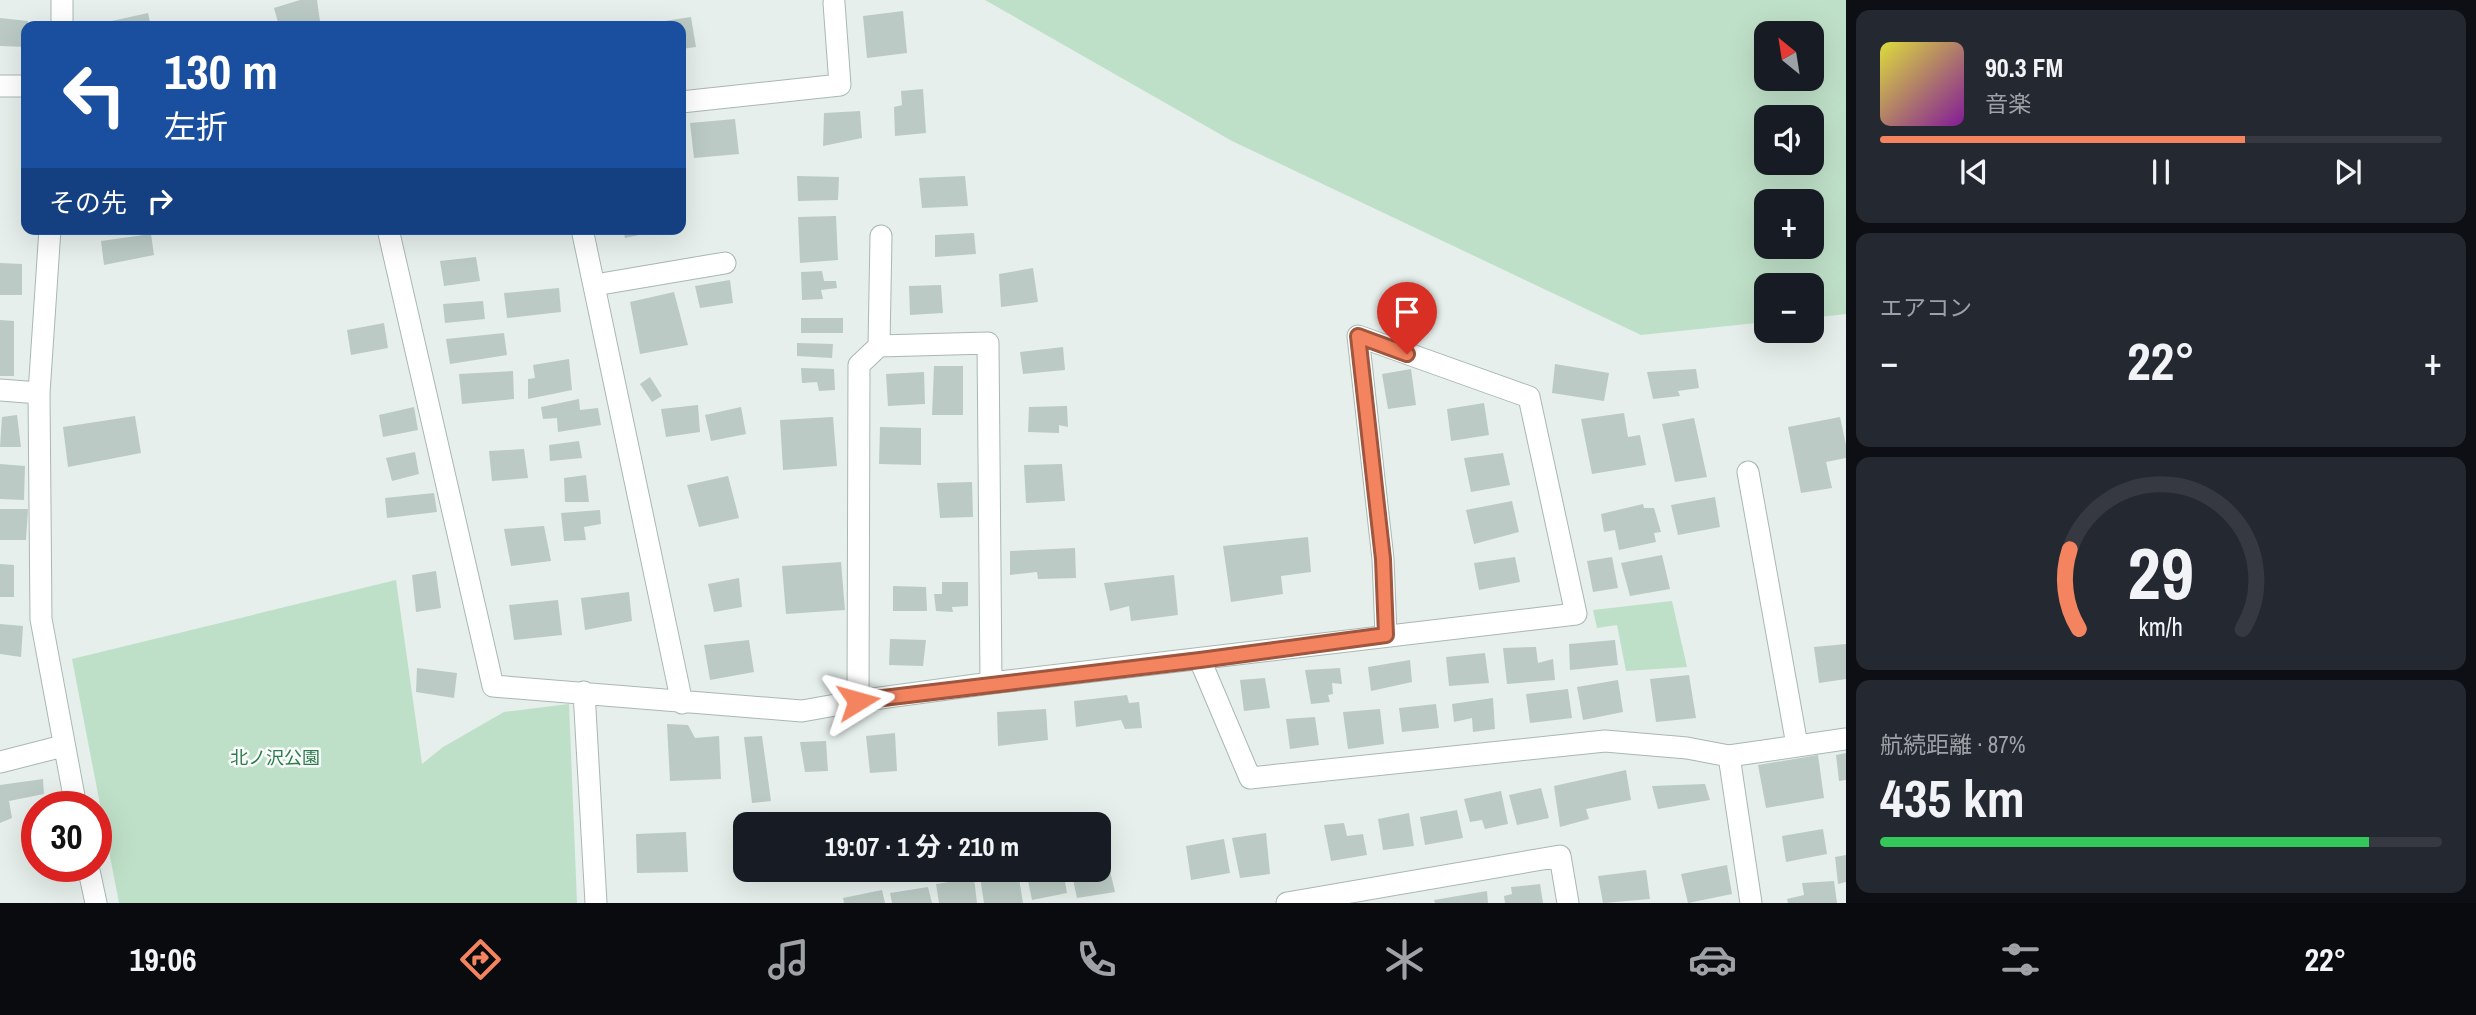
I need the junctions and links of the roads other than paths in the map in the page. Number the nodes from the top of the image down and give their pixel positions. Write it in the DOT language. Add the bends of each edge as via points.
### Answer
graph roads {
  1 [pos="62,0"];
  2 [pos="834,3"];
  3 [pos="62,21"];
  4 [pos="0,86"];
  5 [pos="21,86"];
  6 [pos="686,101"];
  7 [pos="50,235"];
  8 [pos="389,235"];
  9 [pos="583,235"];
  10 [pos="881,236"];
  11 [pos="725,262"];
  12 [pos="595,285"];
  13 [pos="879,346"];
  14 [pos="0,390"];
  15 [pos="39,393"];
  16 [pos="1748,472"];
  17 [pos="1386,635"];
  18 [pos="1200,660"];
  19 [pos="991,683"];
  20 [pos="584,692"];
  21 [pos="858,701"];
  22 [pos="682,702"];
  23 [pos="1846,739"];
  24 [pos="1797,745"];
  25 [pos="63,746"];
  26 [pos="1729,755"];
  27 [pos="0,762"];
  28 [pos="73,791"];
  29 [pos="91,882"];
  30 [pos="1384,896"];
  31 [pos="96,903"];
  32 [pos="596,903"];
  33 [pos="1287,903"];
  34 [pos="1568,903"];
  35 [pos="1751,903"];
  1 -- 3 [label="street"];
  2 -- 6 [label="street" via="840,85"];
  4 -- 5 [label="street"];
  7 -- 15 [label="street"];
  8 -- 20 [label="street" via="492,686"];
  9 -- 12 [label="street"];
  10 -- 13 [label="street"];
  11 -- 12 [label="street"];
  12 -- 22 [label="street"];
  13 -- 19 [label="street" via="988,343"];
  13 -- 21 [label="street" via="859,365"];
  14 -- 15 [label="street"];
  15 -- 25 [label="street" via="41,619"];
  16 -- 24 [label="street"];
  17 -- 17 [label="street" via="1383,559 1358,336 1529,397 1576,614"];
  17 -- 18 [label="street"];
  18 -- 19 [label="street"];
  18 -- 26 [label="street" via="1250,778 1605,741"];
  19 -- 21 [label="street"];
  20 -- 22 [label="street"];
  20 -- 32 [label="street"];
  21 -- 22 [label="street" via="802,711"];
  23 -- 24 [label="street"];
  24 -- 26 [label="street"];
  25 -- 27 [label="street"];
  25 -- 28 [label="street"];
  26 -- 35 [label="street"];
  29 -- 31 [label="street"];
  30 -- 33 [label="street"];
  30 -- 34 [label="street" via="1560,856"];
}
